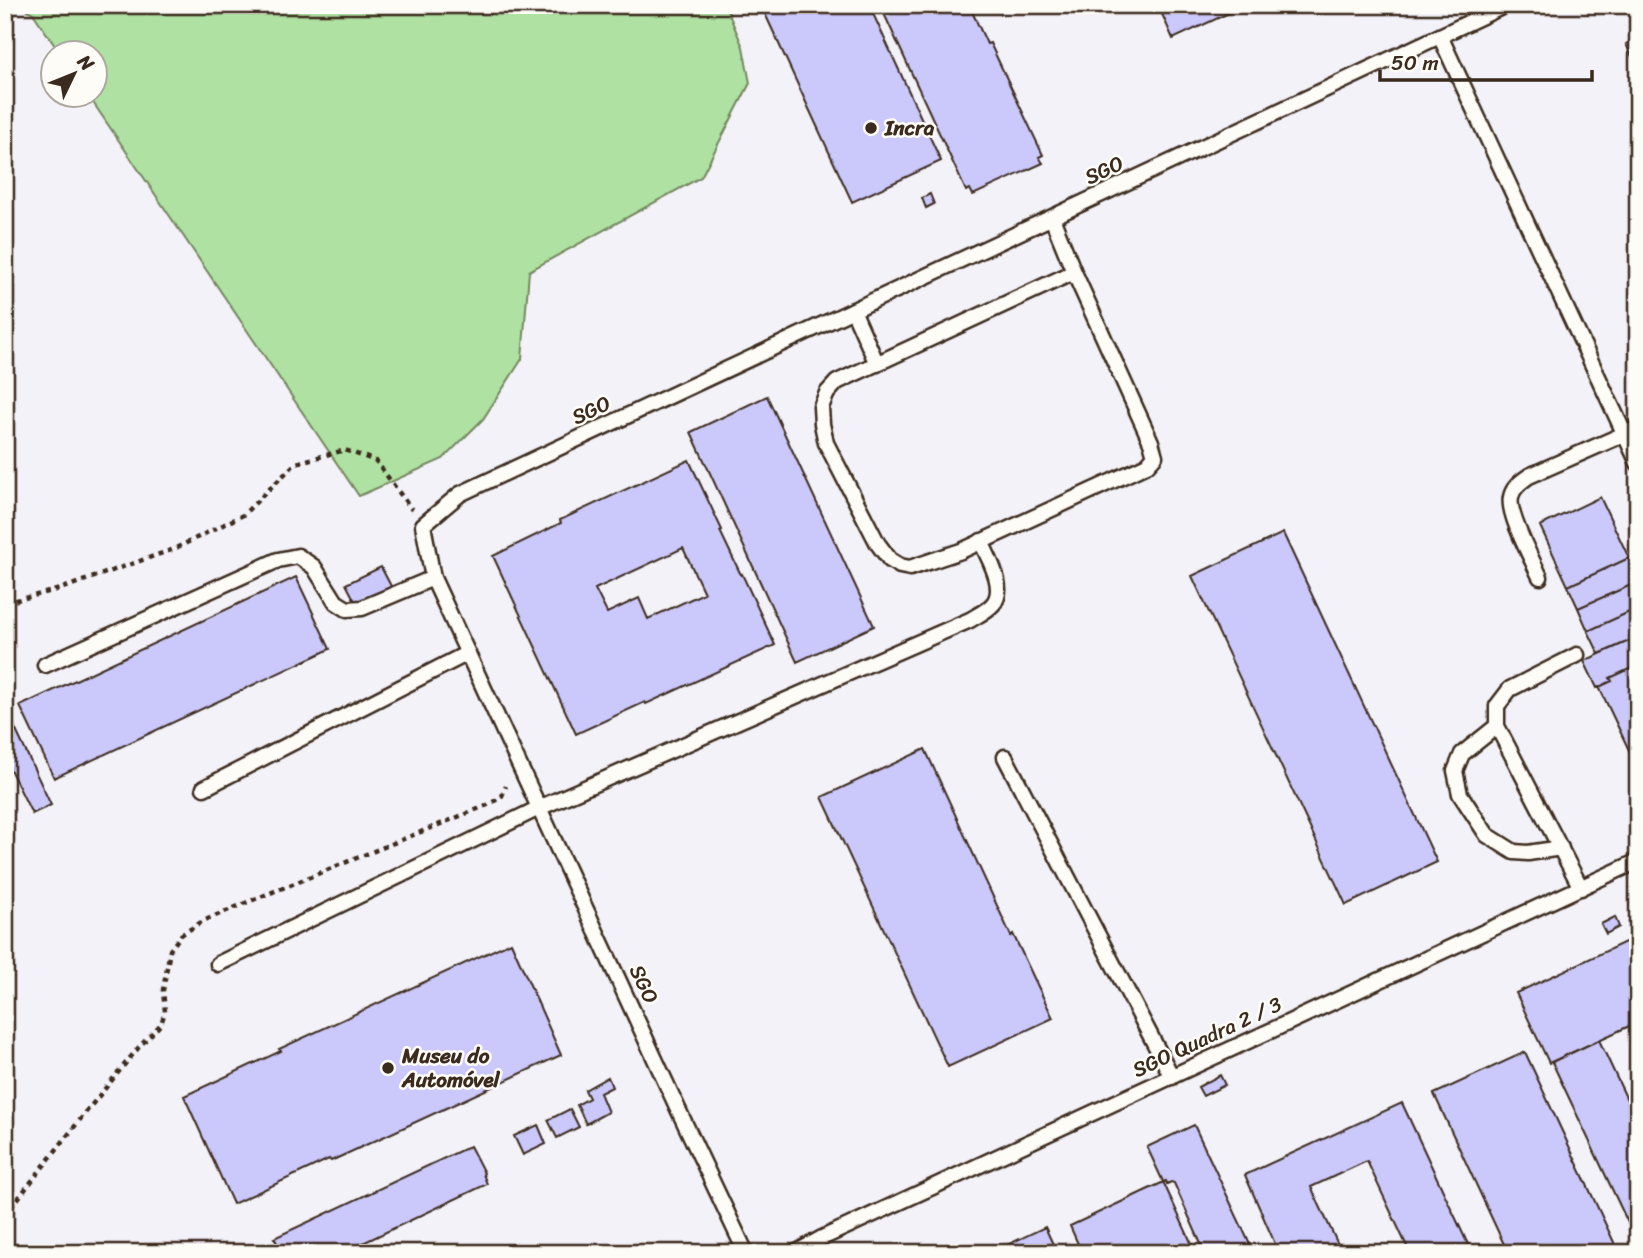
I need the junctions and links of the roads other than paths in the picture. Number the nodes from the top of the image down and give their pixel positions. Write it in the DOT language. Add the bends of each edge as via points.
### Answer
graph roads {
  1 [pos="1506,5"];
  2 [pos="1440,36"];
  3 [pos="1052,218"];
  4 [pos="1074,272"];
  5 [pos="853,310"];
  6 [pos="877,364"];
  7 [pos="1631,430"];
  8 [pos="1638,463"];
  9 [pos="981,541"];
  10 [pos="1540,577"];
  11 [pos="433,578"];
  12 [pos="468,653"];
  13 [pos="1577,655"];
  14 [pos="45,665"];
  15 [pos="1497,726"];
  16 [pos="1005,757"];
  17 [pos="204,789"];
  18 [pos="539,808"];
  19 [pos="1561,848"];
  20 [pos="1638,861"];
  21 [pos="1581,888"];
  22 [pos="218,964"];
  23 [pos="1172,1077"];
  24 [pos="747,1253"];
  25 [pos="795,1253"];
  1 -- 2 [label="lane, SGO"];
  2 -- 3 [label="lane, SGO"];
  2 -- 7 [label="lane"];
  3 -- 4 [label="lane"];
  3 -- 5 [label="lane, SGO"];
  4 -- 6 [label="lane"];
  4 -- 9 [label="lane" via="1155,456 1147,466"];
  5 -- 6 [label="lane"];
  5 -- 11 [label="lane, SGO" via="460,494 423,525"];
  6 -- 9 [label="lane" via="837,382 821,407 826,443 878,544 890,560 910,568"];
  7 -- 8 [label="lane"];
  7 -- 10 [label="lane" via="1516,486 1511,510"];
  9 -- 18 [label="lane" via="999,584 999,594 984,612"];
  11 -- 12 [label="lane, SGO"];
  11 -- 14 [label="lane" via="362,608 347,609 336,602 306,561 298,556 278,560"];
  12 -- 17 [label="lane"];
  12 -- 18 [label="lane, SGO"];
  13 -- 15 [label="lane" via="1510,690 1497,706"];
  15 -- 19 [label="lane"];
  15 -- 19 [label="lane" via="1462,754 1455,771 1460,794 1487,835 1514,852"];
  16 -- 23 [label="lane"];
  18 -- 22 [label="lane"];
  18 -- 24 [label="lane, SGO"];
  19 -- 21 [label="lane"];
  20 -- 21 [label="lane, SGO Quadra 2 / 3"];
  21 -- 23 [label="lane, SGO Quadra 2 / 3"];
  23 -- 25 [label="lane, SGO Quadra 2 / 3"];
}
